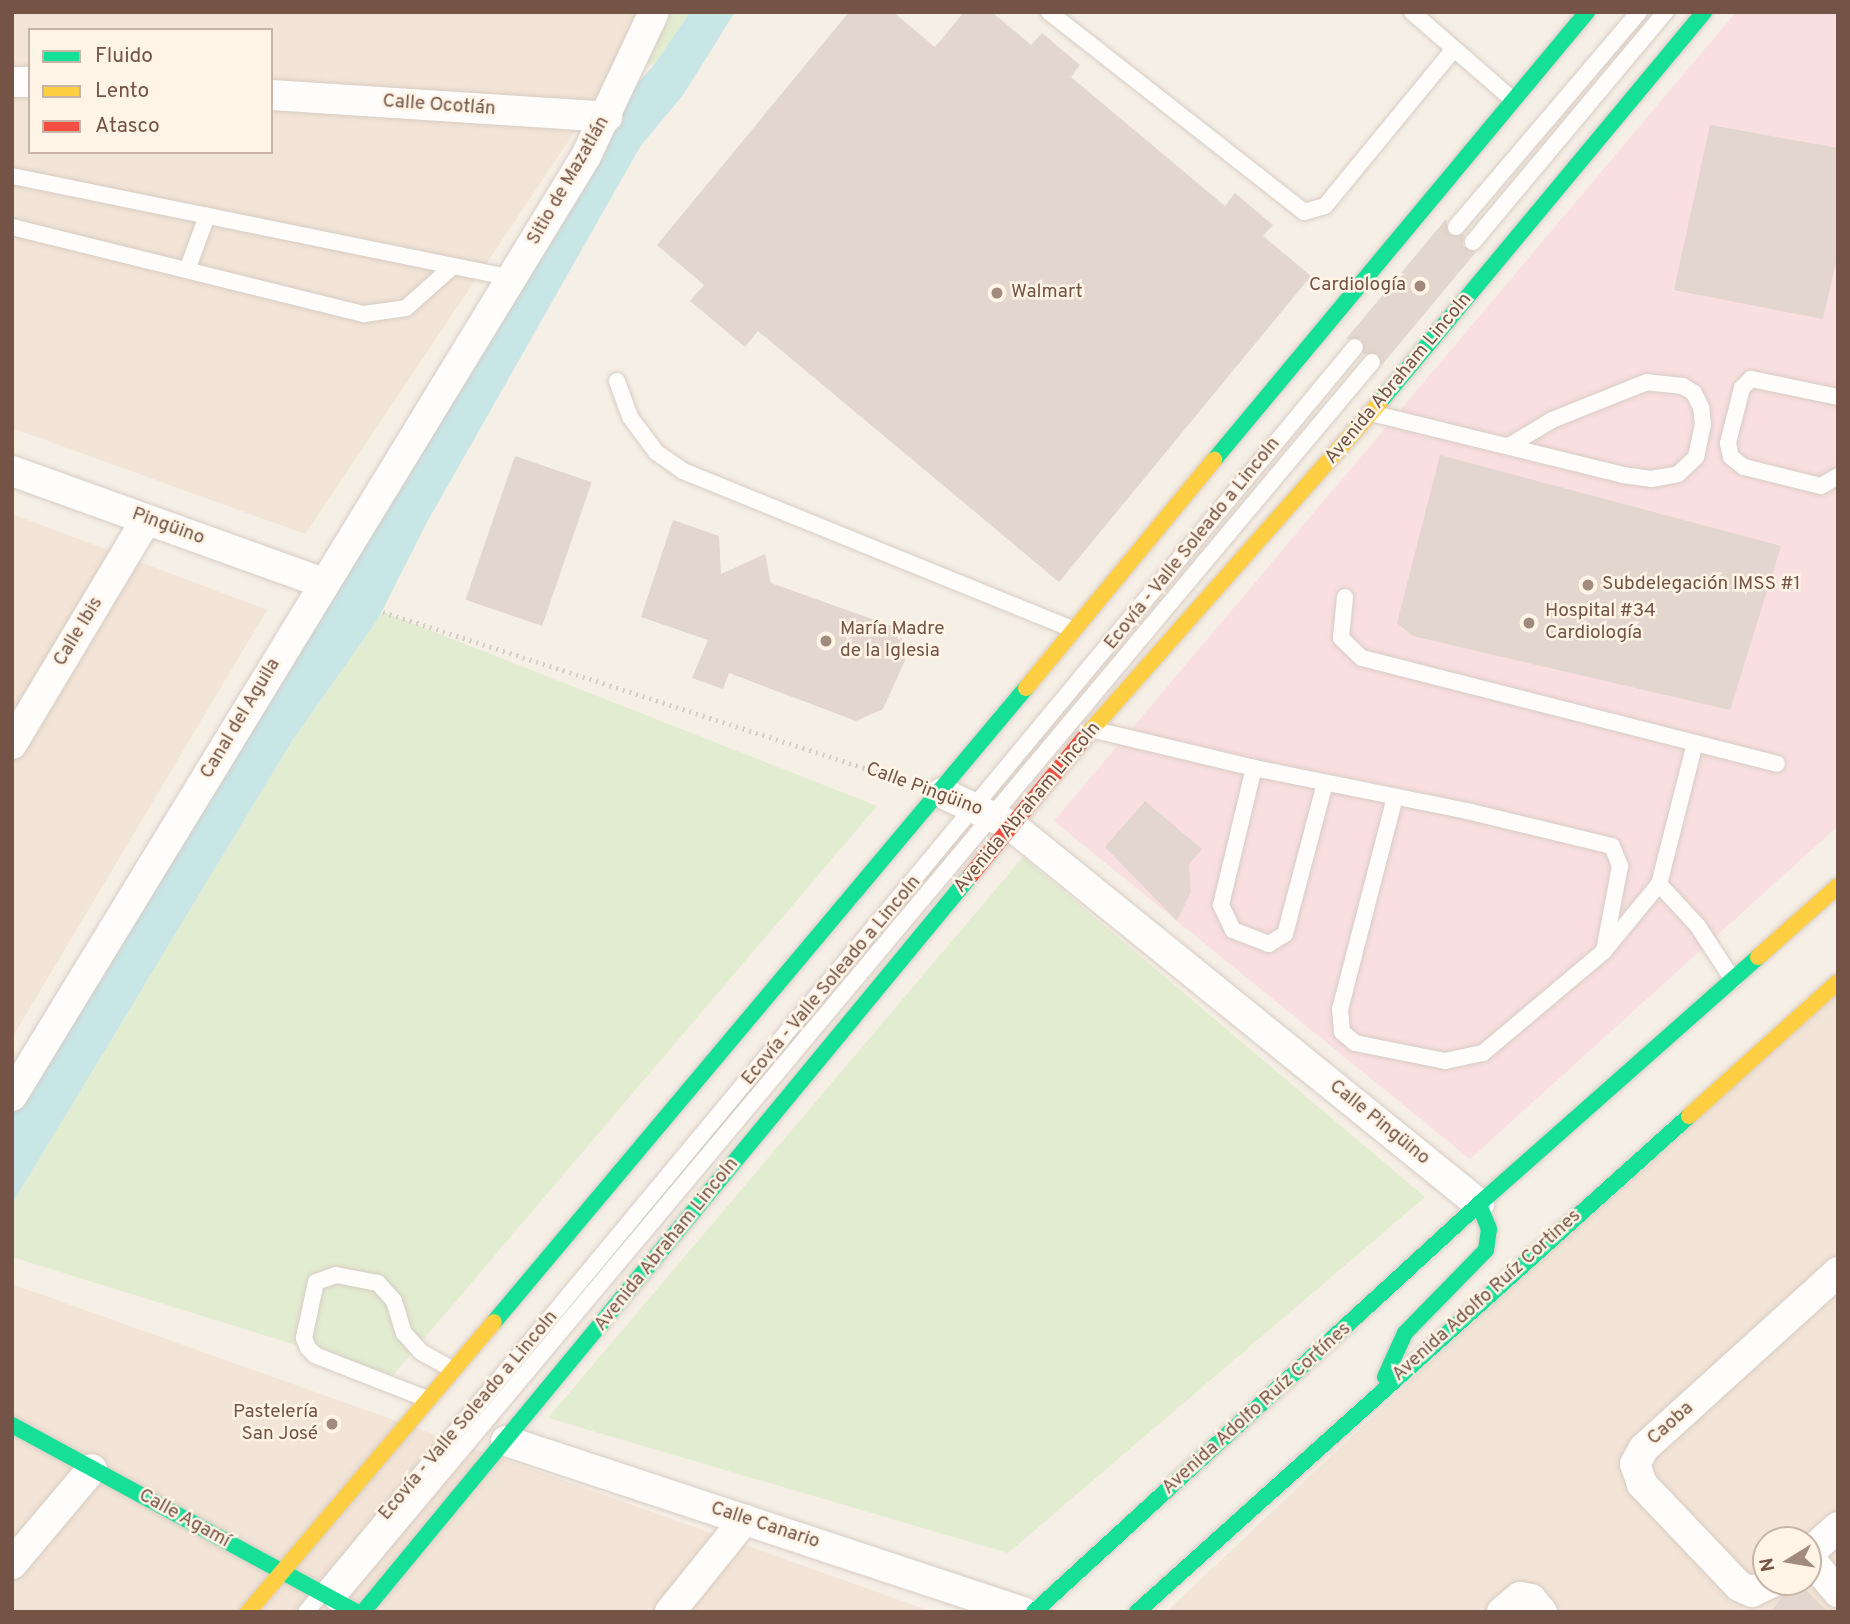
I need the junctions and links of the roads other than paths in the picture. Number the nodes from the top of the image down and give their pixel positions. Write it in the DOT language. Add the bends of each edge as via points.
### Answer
graph roads {
  1 [pos="654,12"];
  2 [pos="1049,12"];
  3 [pos="1412,12"];
  4 [pos="1587,12"];
  5 [pos="1639,12"];
  6 [pos="1665,12"];
  7 [pos="1704,12"];
  8 [pos="1454,49"];
  9 [pos="273,95"];
  10 [pos="1513,100"];
  11 [pos="607,117"];
  12 [pos="12,176"];
  13 [pos="207,216"];
  14 [pos="12,227"];
  15 [pos="1455,227"];
  16 [pos="1473,242"];
  17 [pos="453,266"];
  18 [pos="187,270"];
  19 [pos="512,278"];
  20 [pos="473,344"];
  21 [pos="1355,347"];
  22 [pos="1372,362"];
  23 [pos="617,381"];
  24 [pos="1838,397"];
  25 [pos="1371,413"];
  26 [pos="1508,446"];
  27 [pos="12,471"];
  28 [pos="1838,476"];
  29 [pos="146,520"];
  30 [pos="323,583"];
  31 [pos="1345,597"];
  32 [pos="1073,629"];
  33 [pos="1092,729"];
  34 [pos="1695,743"];
  35 [pos="12,744"];
  36 [pos="1777,764"];
  37 [pos="1254,768"];
  38 [pos="1325,783"];
  39 [pos="942,793"];
  40 [pos="1395,797"];
  41 [pos="994,816"];
  42 [pos="1659,884"];
  43 [pos="1838,886"];
  44 [pos="1604,951"];
  45 [pos="1734,982"];
  46 [pos="1838,982"];
  47 [pos="12,1096"];
  48 [pos="1479,1204"];
  49 [pos="1838,1272"];
  50 [pos="453,1370"];
  51 [pos="1382,1389"];
  52 [pos="428,1399"];
  53 [pos="12,1425"];
  54 [pos="506,1441"];
  55 [pos="92,1469"];
  56 [pos="745,1519"];
  57 [pos="1838,1527"];
  58 [pos="1822,1542"];
  59 [pos="12,1564"];
  60 [pos="281,1572"];
  61 [pos="1822,1573"];
  62 [pos="1752,1579"];
  63 [pos="1838,1592"];
  64 [pos="328,1602"];
  65 [pos="248,1612"];
  66 [pos="306,1612"];
  67 [pos="356,1612"];
  68 [pos="363,1612"];
  69 [pos="670,1612"];
  70 [pos="1023,1612"];
  71 [pos="1034,1612"];
  72 [pos="1137,1612"];
  1 -- 11 [label="street, Sitio de Mazatlán"];
  2 -- 8 [label="lane" via="1304,212 1325,206"];
  3 -- 8 [label="lane"];
  4 -- 10 [label="main road"];
  5 -- 15 [label="lane"];
  6 -- 16 [label="lane"];
  7 -- 25 [label="main road, Avenida Abraham Lincoln"];
  8 -- 10 [label="lane"];
  9 -- 11 [label="street, Calle Ocotlán"];
  10 -- 32 [label="main road"];
  11 -- 19 [label="street, Sitio de Mazatlán"];
  12 -- 13 [label="lane"];
  13 -- 17 [label="lane"];
  13 -- 18 [label="lane"];
  14 -- 18 [label="lane"];
  17 -- 18 [label="lane" via="420,300 377,315"];
  17 -- 19 [label="lane"];
  19 -- 20 [label="street, Sitio de Mazatlán"];
  20 -- 30 [label="street, Canal del Aguila"];
  21 -- 41 [label="lane, Ecovía - Valle Soleado a Lincoln"];
  22 -- 41 [label="lane"];
  23 -- 32 [label="lane" via="630,417 656,452 682,471"];
  24 -- 28 [label="lane" via="1751,379 1742,388 1728,443 1731,457 1744,467 1821,486"];
  25 -- 26 [label="lane"];
  25 -- 33 [label="main road, Avenida Abraham Lincoln"];
  26 -- 26 [label="lane" via="1623,475 1664,479 1678,474 1696,457 1702,436 1701,407 1694,393 1683,386 1647,382 1563,415"];
  27 -- 29 [label="street, Pingüino"];
  29 -- 30 [label="street, Pingüino"];
  29 -- 35 [label="street, Calle Ibis"];
  30 -- 47 [label="street, Canal del Aguila"];
  31 -- 34 [label="lane" via="1341,638 1362,658"];
  32 -- 39 [label="main road"];
  33 -- 37 [label="lane"];
  33 -- 41 [label="main road, Avenida Abraham Lincoln"];
  34 -- 36 [label="lane"];
  34 -- 42 [label="lane"];
  37 -- 38 [label="lane"];
  37 -- 38 [label="lane" via="1221,905 1233,930 1269,944 1285,934"];
  38 -- 40 [label="lane"];
  39 -- 41 [label="street, Calle Pingüino"];
  39 -- 50 [label="main road"];
  40 -- 44 [label="lane" via="1612,846 1620,866"];
  40 -- 44 [label="lane" via="1340,1009 1338,1021 1347,1039 1407,1056 1467,1059 1501,1042"];
  41 -- 48 [label="street, Calle Pingüino"];
  41 -- 54 [label="main road, Avenida Abraham Lincoln"];
  41 -- 64 [label="lane"];
  42 -- 44 [label="lane"];
  42 -- 45 [label="lane" via="1711,943"];
  43 -- 45 [label="main road"];
  45 -- 48 [label="main road"];
  46 -- 51 [label="main road, Avenida Adolfo Ruíz Cortines"];
  48 -- 51 [label="main road" via="1489,1229 1486,1250 1405,1333 1389,1362"];
  48 -- 71 [label="main road, Avenida Adolfo Ruíz Cortínes"];
  49 -- 62 [label="street, Caoba" via="1637,1457 1636,1474 1642,1484"];
  50 -- 52 [label="main road"];
  50 -- 52 [label="lane" via="421,1352 404,1333 394,1301 379,1283 336,1275 316,1282 304,1338 307,1348"];
  51 -- 72 [label="main road, Avenida Adolfo Ruíz Cortines"];
  52 -- 60 [label="main road"];
  53 -- 55 [label="main road, Calle Agamí"];
  54 -- 56 [label="street, Calle Canario"];
  54 -- 68 [label="main road, Avenida Abraham Lincoln"];
  55 -- 59 [label="street"];
  55 -- 60 [label="main road, Calle Agamí"];
  56 -- 69 [label="street"];
  56 -- 70 [label="street, Calle Canario"];
  57 -- 58 [label="street"];
  60 -- 64 [label="main road, Calle Agamí"];
  60 -- 65 [label="main road"];
  61 -- 63 [label="street"];
  64 -- 66 [label="lane"];
  64 -- 67 [label="main road, Calle Agamí"];
}
